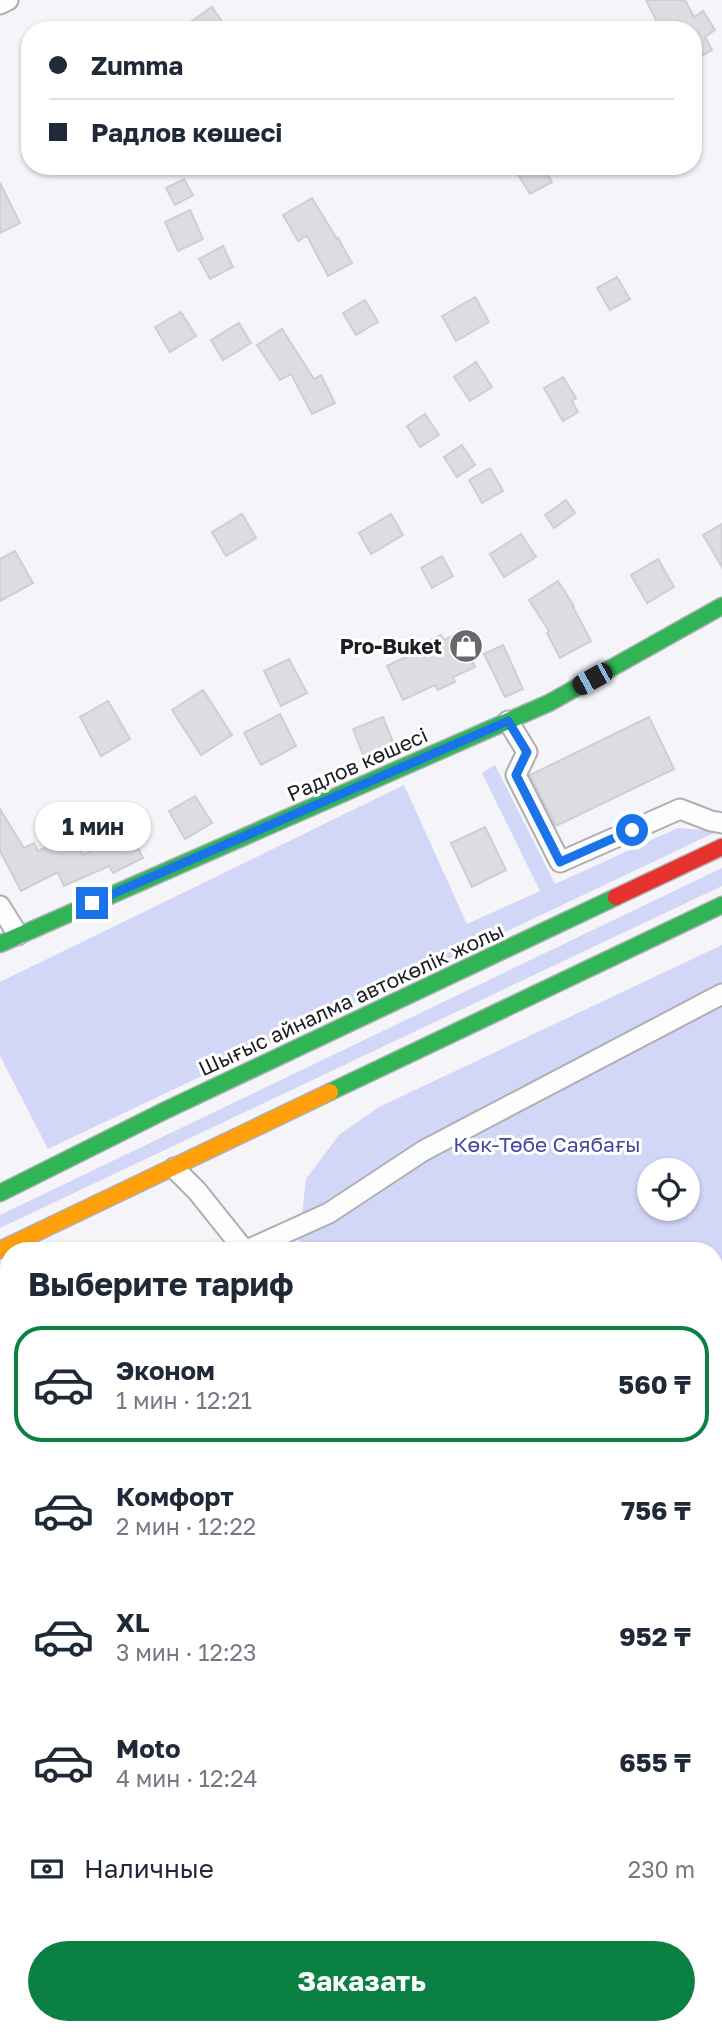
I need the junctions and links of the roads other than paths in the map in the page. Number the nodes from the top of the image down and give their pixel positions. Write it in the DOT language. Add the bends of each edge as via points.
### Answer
graph roads {
  1 [pos="8,0"];
  2 [pos="0,4"];
  3 [pos="722,606"];
  4 [pos="508,721"];
  5 [pos="722,823"];
  6 [pos="722,847"];
  7 [pos="722,905"];
  8 [pos="0,906"];
  9 [pos="18,935"];
  10 [pos="0,944"];
  11 [pos="722,994"];
  12 [pos="174,1168"];
  13 [pos="0,1193"];
  14 [pos="17,1242"];
  15 [pos="238,1242"];
  16 [pos="265,1242"];
  1 -- 2 [label="street"];
  3 -- 4 [label="main road, Радлов көшесі" via="549,703"];
  4 -- 5 [label="street" via="527,752 516,775 560,862 680,809"];
  4 -- 9 [label="main road, Радлов көшесі"];
  6 -- 13 [label="main road, Шығыс айналма автокөлік жолы"];
  7 -- 12 [label="main road"];
  8 -- 9 [label="street"];
  9 -- 10 [label="main road, Радлов көшесі"];
  11 -- 16 [label="street" via="423,1151 329,1213"];
  12 -- 14 [label="main road"];
  12 -- 15 [label="street"];
}
